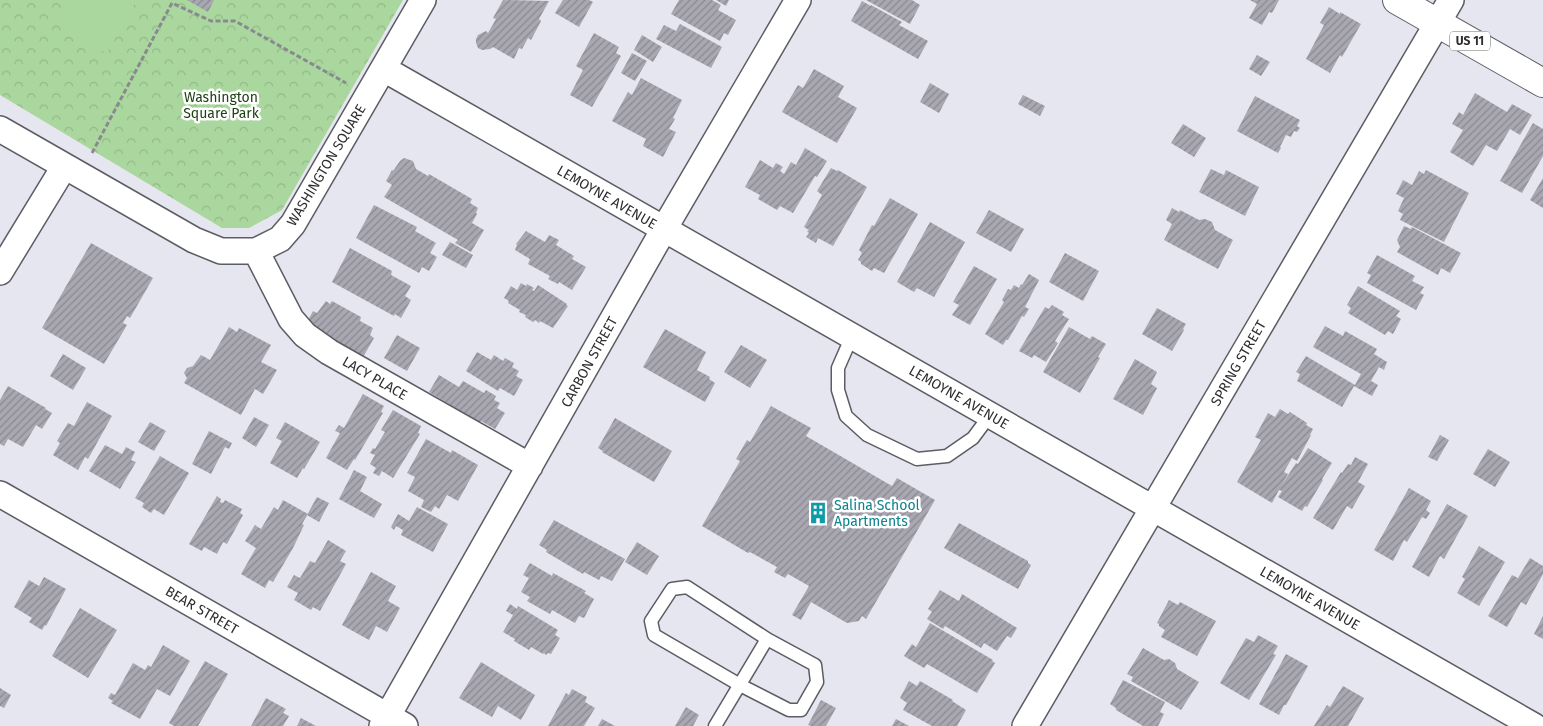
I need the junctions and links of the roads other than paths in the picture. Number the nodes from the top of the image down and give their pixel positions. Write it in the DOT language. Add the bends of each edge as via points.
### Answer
graph roads {
  1 [pos="423,0"];
  2 [pos="798,0"];
  3 [pos="1397,0"];
  4 [pos="1451,0"];
  5 [pos="1438,23"];
  6 [pos="384,69"];
  7 [pos="1543,83"];
  8 [pos="0,129"];
  9 [pos="72,171"];
  10 [pos="664,229"];
  11 [pos="256,251"];
  12 [pos="0,272"];
  13 [pos="852,336"];
  14 [pos="990,415"];
  15 [pos="530,466"];
  16 [pos="0,494"];
  17 [pos="1153,508"];
  18 [pos="767,639"];
  19 [pos="740,684"];
  20 [pos="391,723"];
  21 [pos="1029,724"];
  22 [pos="715,726"];
  23 [pos="1534,726"];
  1 -- 6 [label="street, WASHINGTON SQUARE"];
  2 -- 10 [label="street, CARBON STREET"];
  3 -- 5 [label="main road, US 11"];
  4 -- 5 [label="street, SPRING STREET"];
  5 -- 7 [label="main road, US 11"];
  5 -- 17 [label="street, SPRING STREET"];
  6 -- 10 [label="street, LEMOYNE AVENUE"];
  6 -- 11 [label="street, WASHINGTON SQUARE" via="293,224 280,239"];
  8 -- 9 [label="street, WASHINGTON SQUARE"];
  9 -- 11 [label="street, WASHINGTON SQUARE" via="194,240 222,251"];
  9 -- 12 [label="street"];
  10 -- 13 [label="street, LEMOYNE AVENUE"];
  10 -- 15 [label="street, CARBON STREET"];
  11 -- 15 [label="street, LACY PLACE" via="291,319 306,335 329,352"];
  13 -- 14 [label="street, LEMOYNE AVENUE"];
  13 -- 14 [label="lane" via="838,368 838,390 846,416 866,435 917,459 947,456 973,438"];
  14 -- 17 [label="street, LEMOYNE AVENUE"];
  15 -- 20 [label="street, CARBON STREET"];
  16 -- 20 [label="street, BEAR STREET"];
  17 -- 21 [label="street, SPRING STREET"];
  17 -- 23 [label="street, LEMOYNE AVENUE"];
  18 -- 19 [label="lane"];
  18 -- 19 [label="lane" via="815,666 817,682 801,710 789,710"];
  18 -- 19 [label="lane" via="687,587 672,589 651,621 654,635"];
  19 -- 22 [label="lane"];
}
